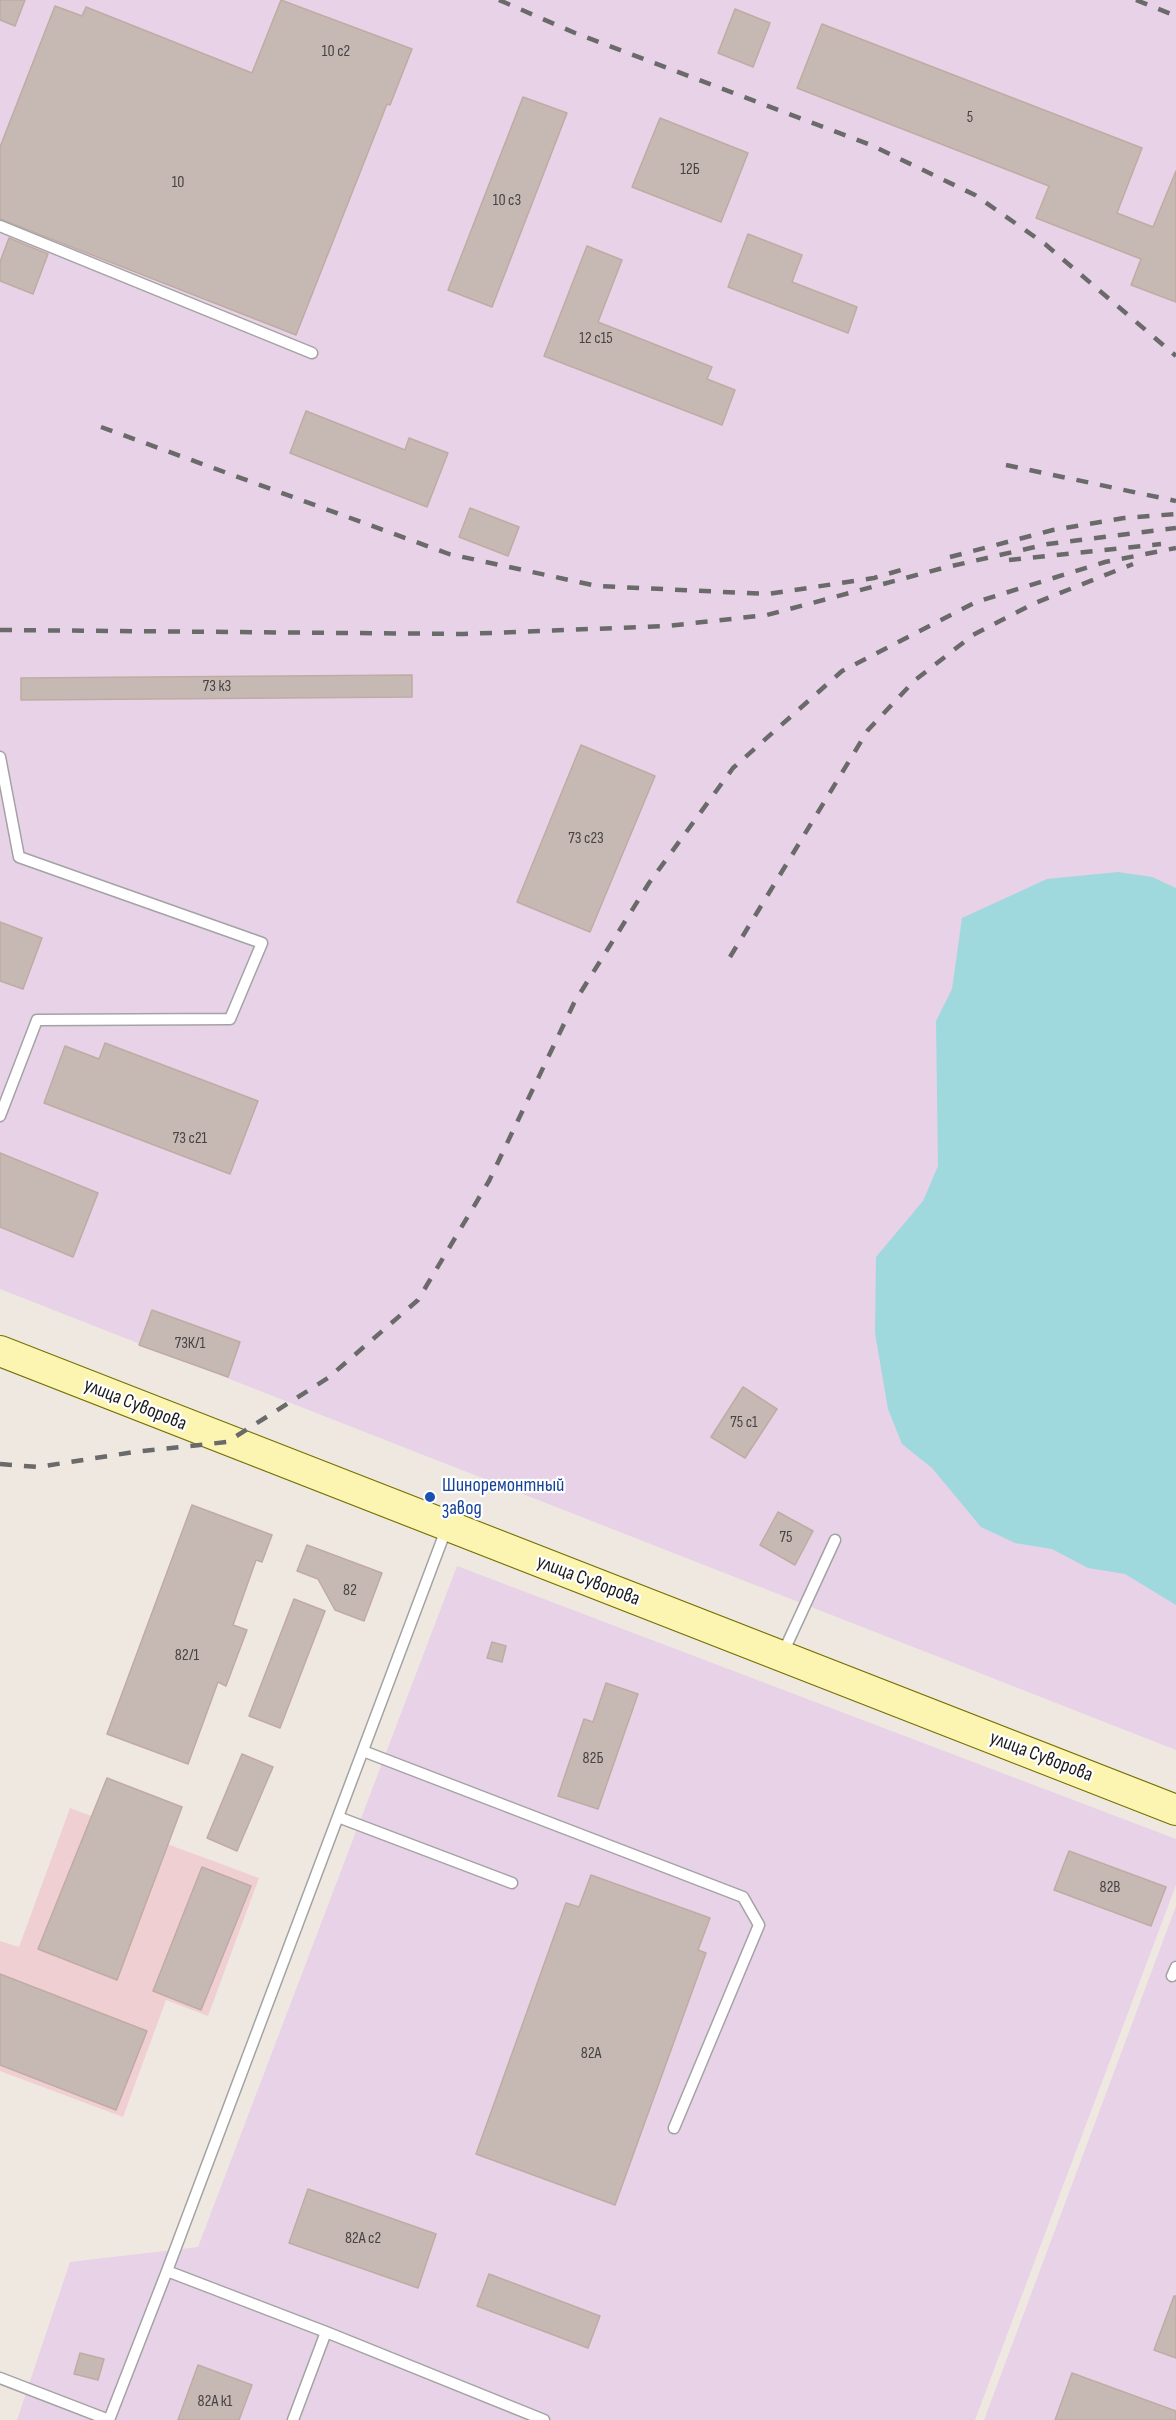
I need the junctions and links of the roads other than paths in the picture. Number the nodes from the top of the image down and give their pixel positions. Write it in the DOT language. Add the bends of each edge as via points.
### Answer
graph roads {
  1 [pos="0,226"];
  2 [pos="312,353"];
  3 [pos="0,757"];
  4 [pos="0,1116"];
  5 [pos="0,1351"];
  6 [pos="448,1526"];
  7 [pos="835,1540"];
  8 [pos="782,1655"];
  9 [pos="363,1752"];
  10 [pos="1176,1810"];
  11 [pos="338,1817"];
  12 [pos="512,1882"];
  13 [pos="674,2128"];
  14 [pos="167,2271"];
  15 [pos="326,2332"];
  16 [pos="0,2378"];
  17 [pos="293,2420"];
  18 [pos="544,2420"];
  1 -- 2 [label="lane"];
  3 -- 4 [label="lane" via="19,856 262,943 230,1019 37,1020"];
  5 -- 6 [label="main road, улица Суворова"];
  6 -- 8 [label="main road, улица Суворова"];
  6 -- 9 [label="lane"];
  7 -- 8 [label="lane"];
  8 -- 10 [label="main road, улица Суворова"];
  9 -- 11 [label="lane"];
  9 -- 13 [label="lane" via="743,1897 759,1925"];
  11 -- 12 [label="lane"];
  11 -- 14 [label="lane"];
  14 -- 15 [label="lane"];
  14 -- 16 [label="lane" via="109,2420"];
  15 -- 17 [label="lane"];
  15 -- 18 [label="lane"];
}
